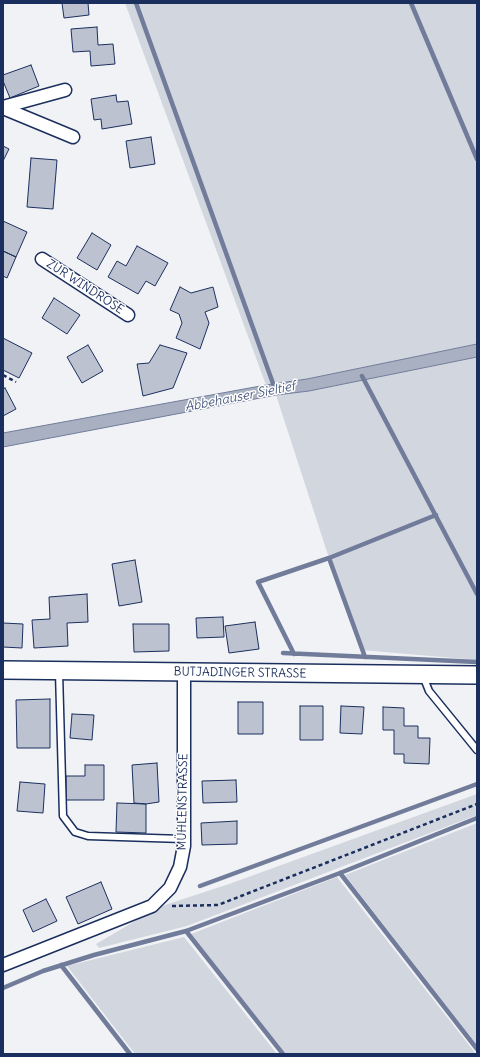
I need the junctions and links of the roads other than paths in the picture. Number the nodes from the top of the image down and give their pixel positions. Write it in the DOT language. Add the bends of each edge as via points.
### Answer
graph roads {
  1 [pos="65,90"];
  2 [pos="3,107"];
  3 [pos="74,137"];
  4 [pos="42,259"];
  5 [pos="128,315"];
  6 [pos="3,670"];
  7 [pos="59,671"];
  8 [pos="184,672"];
  9 [pos="422,674"];
  10 [pos="477,676"];
  11 [pos="477,750"];
  12 [pos="184,839"];
  13 [pos="3,965"];
  1 -- 2 [label="street"];
  2 -- 3 [label="street"];
  4 -- 5 [label="street, ZUR WINDROSE"];
  6 -- 7 [label="main road, BUTJADINGER STRASSE"];
  7 -- 8 [label="main road, BUTJADINGER STRASSE"];
  7 -- 12 [label="lane" via="63,816 75,832 88,836"];
  8 -- 9 [label="main road, BUTJADINGER STRASSE"];
  8 -- 12 [label="street, MÜHLENSTRASSE"];
  9 -- 10 [label="main road, BUTJADINGER STRASSE"];
  9 -- 11 [label="lane" via="429,691"];
  12 -- 13 [label="street, MÜHLENSTRASSE" via="180,867 170,888 152,906"];
}
